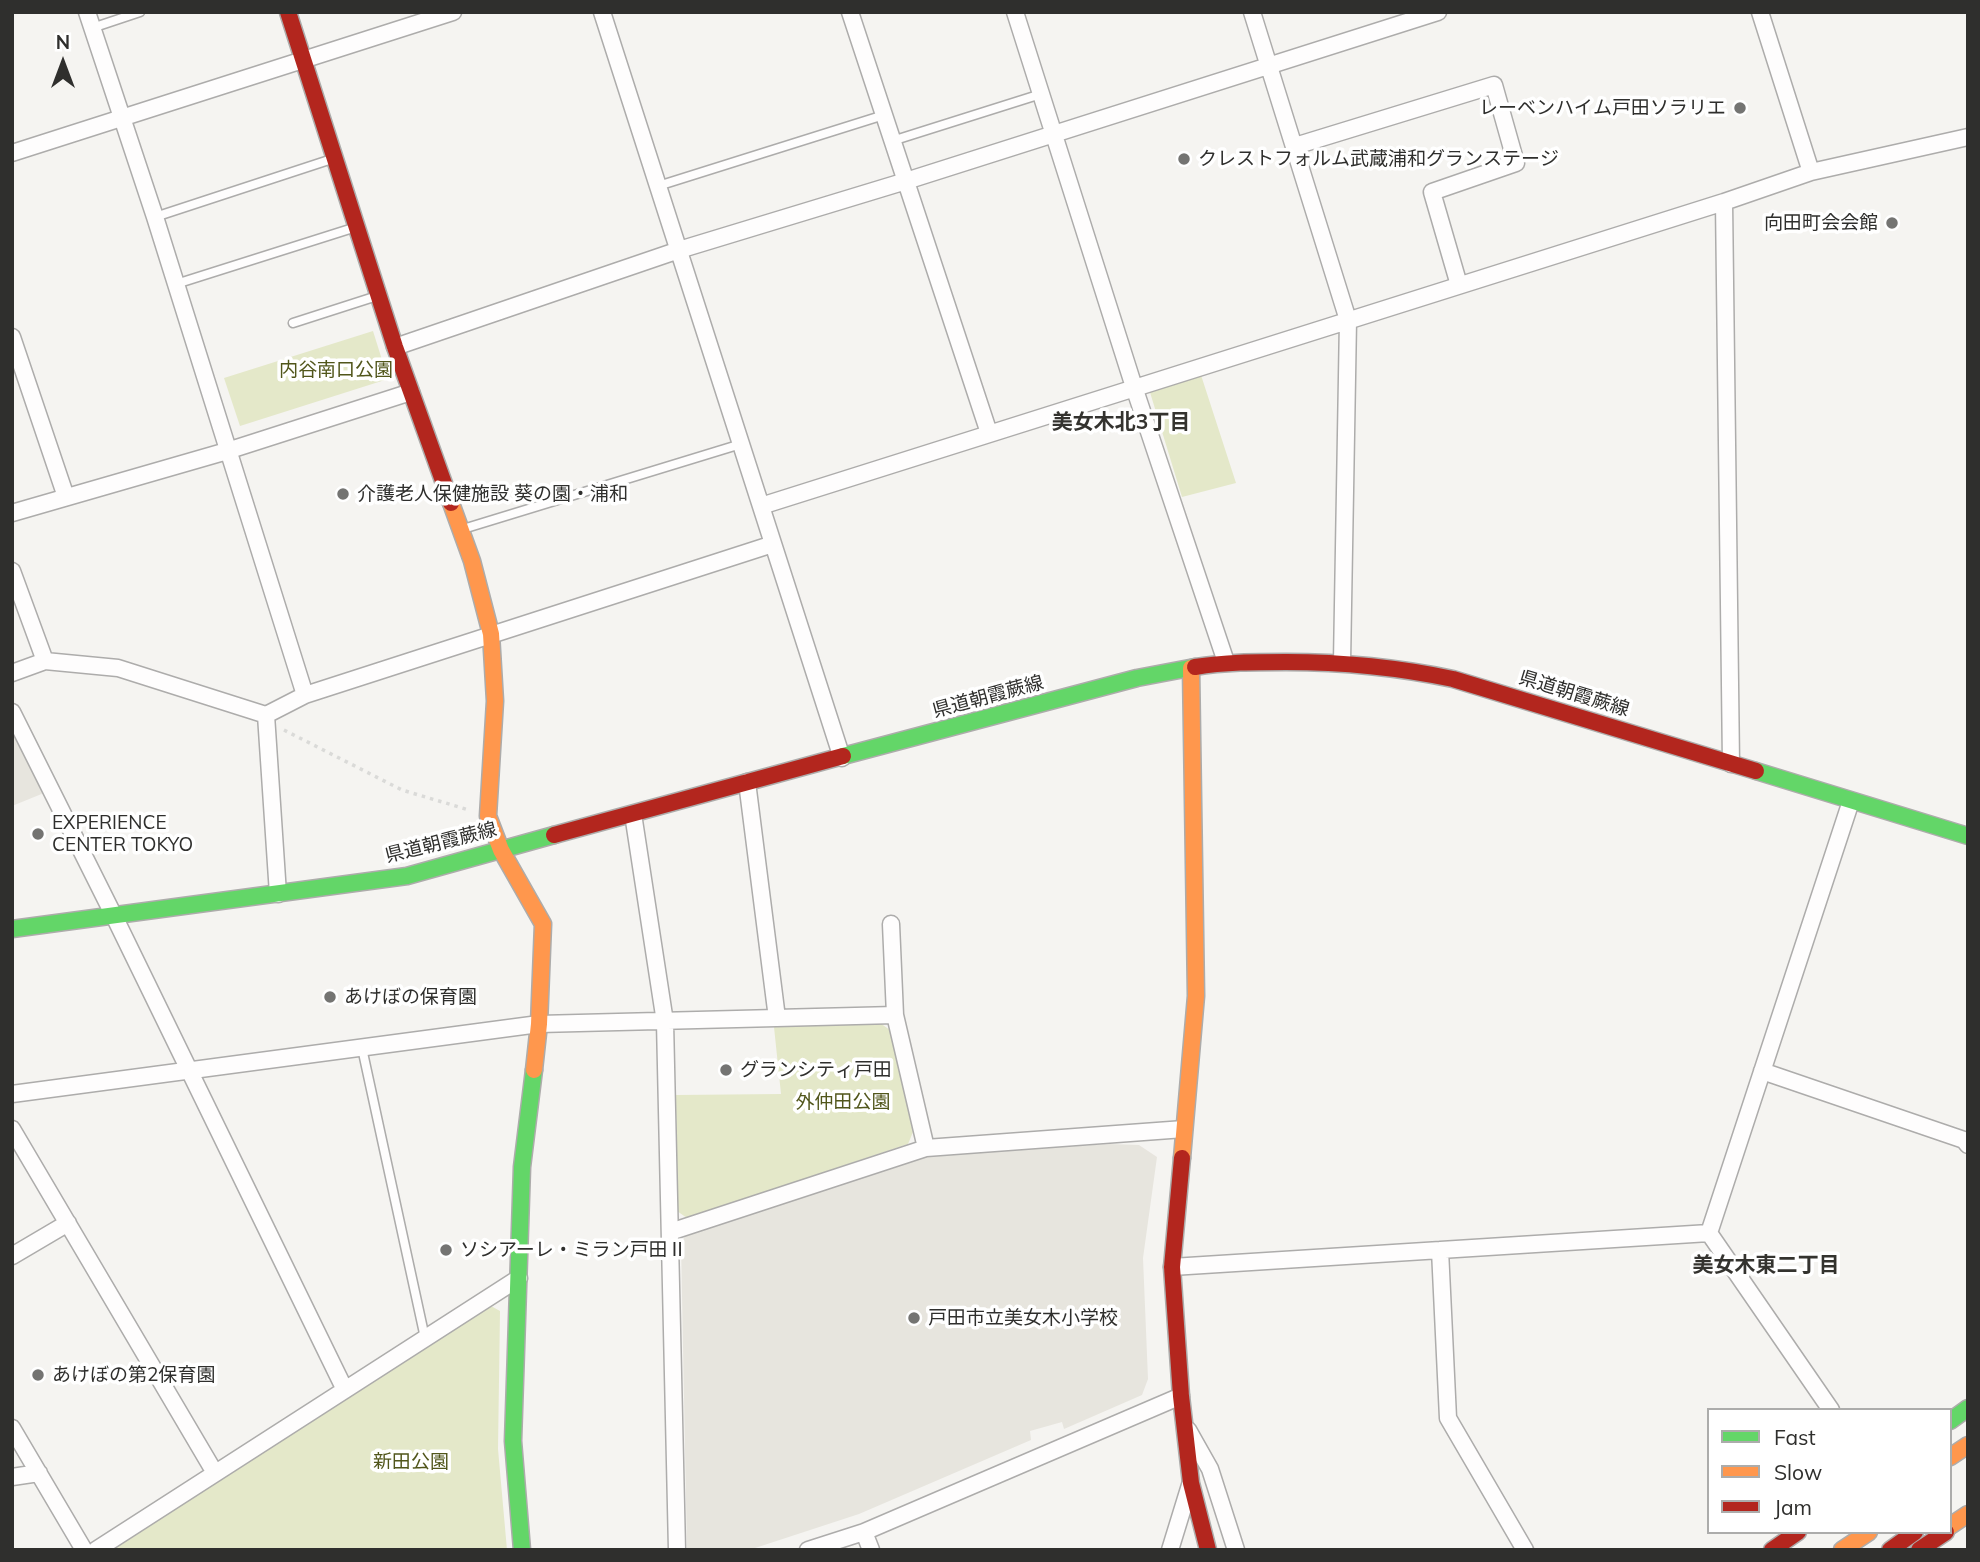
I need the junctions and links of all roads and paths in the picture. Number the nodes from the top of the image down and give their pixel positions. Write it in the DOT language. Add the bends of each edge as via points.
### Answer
graph roads {
  1 [pos="87,12"];
  2 [pos="140,12"];
  3 [pos="288,12"];
  4 [pos="453,12"];
  5 [pos="602,12"];
  6 [pos="850,12"];
  7 [pos="1015,12"];
  8 [pos="1252,12"];
  9 [pos="1438,12"];
  10 [pos="1760,12"];
  11 [pos="92,28"];
  12 [pos="303,60"];
  13 [pos="1270,66"];
  14 [pos="1041,94"];
  15 [pos="884,115"];
  16 [pos="121,118"];
  17 [pos="1054,134"];
  18 [pos="1968,137"];
  19 [pos="892,141"];
  20 [pos="1295,146"];
  21 [pos="12,153"];
  22 [pos="335,159"];
  23 [pos="1811,172"];
  24 [pos="906,181"];
  25 [pos="658,186"];
  26 [pos="1724,202"];
  27 [pos="155,217"];
  28 [pos="357,227"];
  29 [pos="679,250"];
  30 [pos="176,284"];
  31 [pos="1459,285"];
  32 [pos="379,295"];
  33 [pos="1348,320"];
  34 [pos="293,323"];
  35 [pos="12,337"];
  36 [pos="395,347"];
  37 [pos="1134,387"];
  38 [pos="411,392"];
  39 [pos="989,433"];
  40 [pos="741,444"];
  41 [pos="227,452"];
  42 [pos="66,498"];
  43 [pos="761,506"];
  44 [pos="12,513"];
  45 [pos="461,530"];
  46 [pos="773,544"];
  47 [pos="12,571"];
  48 [pos="491,634"];
  49 [pos="45,660"];
  50 [pos="1226,662"];
  51 [pos="1342,662"];
  52 [pos="1191,668"];
  53 [pos="12,673"];
  54 [pos="305,695"];
  55 [pos="12,712"];
  56 [pos="266,718"];
  57 [pos="842,758"];
  58 [pos="1731,764"];
  59 [pos="747,782"];
  60 [pos="1851,801"];
  61 [pos="633,814"];
  62 [pos="488,816"];
  63 [pos="1968,836"];
  64 [pos="501,850"];
  65 [pos="278,894"];
  66 [pos="114,916"];
  67 [pos="891,924"];
  68 [pos="12,929"];
  69 [pos="895,1015"];
  70 [pos="777,1018"];
  71 [pos="665,1022"];
  72 [pos="539,1024"];
  73 [pos="362,1048"];
  74 [pos="1762,1071"];
  75 [pos="190,1072"];
  76 [pos="12,1094"];
  77 [pos="12,1129"];
  78 [pos="1184,1129"];
  79 [pos="1968,1145"];
  80 [pos="926,1148"];
  81 [pos="68,1223"];
  82 [pos="670,1232"];
  83 [pos="1709,1233"];
  84 [pos="1440,1250"];
  85 [pos="12,1256"];
  86 [pos="1172,1267"];
  87 [pos="519,1278"];
  88 [pos="425,1338"];
  89 [pos="345,1390"];
  90 [pos="1181,1396"];
  91 [pos="1830,1408"];
  92 [pos="1968,1408"];
  93 [pos="1952,1420"];
  94 [pos="1184,1422"];
  95 [pos="12,1428"];
  96 [pos="1968,1443"];
  97 [pos="1958,1461"];
  98 [pos="39,1473"];
  99 [pos="215,1473"];
  100 [pos="12,1477"];
  101 [pos="1191,1483"];
  102 [pos="1968,1496"];
  103 [pos="1952,1507"];
  104 [pos="1968,1517"];
  105 [pos="1952,1527"];
  106 [pos="863,1532"];
  107 [pos="1794,1534"];
  108 [pos="1840,1534"];
  109 [pos="1865,1534"];
  110 [pos="1912,1534"];
  111 [pos="1941,1534"];
  112 [pos="1825,1544"];
  113 [pos="84,1550"];
  114 [pos="96,1550"];
  115 [pos="522,1550"];
  116 [pos="677,1550"];
  117 [pos="808,1550"];
  118 [pos="871,1550"];
  119 [pos="1170,1550"];
  120 [pos="1208,1550"];
  121 [pos="1236,1550"];
  122 [pos="1525,1550"];
  123 [pos="1772,1550"];
  124 [pos="1842,1550"];
  125 [pos="1890,1550"];
  126 [pos="1917,1550"];
  1 -- 11 [label="street"];
  2 -- 11 [label="lane"];
  3 -- 12 [label="main road"];
  4 -- 12 [label="street"];
  5 -- 25 [label="street"];
  6 -- 15 [label="street"];
  7 -- 14 [label="street"];
  8 -- 13 [label="street"];
  9 -- 13 [label="street"];
  10 -- 23 [label="street"];
  11 -- 16 [label="street"];
  12 -- 16 [label="street"];
  12 -- 22 [label="main road"];
  13 -- 17 [label="street"];
  13 -- 20 [label="street"];
  14 -- 17 [label="street"];
  14 -- 19 [label="lane"];
  15 -- 19 [label="street"];
  15 -- 25 [label="lane"];
  16 -- 21 [label="street"];
  16 -- 27 [label="street"];
  17 -- 24 [label="street"];
  17 -- 37 [label="street"];
  18 -- 23 [label="street"];
  19 -- 24 [label="street"];
  20 -- 31 [label="street" via="1494,85 1517,163 1432,192"];
  20 -- 33 [label="street"];
  22 -- 27 [label="lane"];
  22 -- 28 [label="main road"];
  23 -- 26 [label="street"];
  24 -- 29 [label="street"];
  24 -- 39 [label="street"];
  25 -- 29 [label="street"];
  26 -- 31 [label="street"];
  26 -- 58 [label="street"];
  27 -- 30 [label="street"];
  28 -- 30 [label="lane"];
  28 -- 32 [label="main road"];
  29 -- 36 [label="street"];
  29 -- 40 [label="street"];
  30 -- 41 [label="street"];
  31 -- 33 [label="street"];
  32 -- 34 [label="lane"];
  32 -- 36 [label="main road"];
  33 -- 37 [label="street"];
  33 -- 51 [label="street"];
  35 -- 42 [label="street"];
  36 -- 38 [label="main road"];
  37 -- 39 [label="street"];
  37 -- 50 [label="street"];
  38 -- 41 [label="street"];
  38 -- 45 [label="main road"];
  39 -- 43 [label="street"];
  40 -- 43 [label="street"];
  40 -- 45 [label="lane"];
  41 -- 42 [label="street"];
  41 -- 54 [label="street"];
  42 -- 44 [label="street"];
  43 -- 46 [label="street"];
  45 -- 48 [label="main road"];
  46 -- 48 [label="street"];
  46 -- 57 [label="street"];
  47 -- 49 [label="street"];
  48 -- 54 [label="street"];
  48 -- 62 [label="main road" via="495,701"];
  49 -- 53 [label="street"];
  49 -- 56 [label="street" via="118,668"];
  50 -- 51 [label="main road, 県道朝霞蕨線"];
  50 -- 52 [label="main road, 県道朝霞蕨線"];
  51 -- 58 [label="main road, 県道朝霞蕨線" via="1453,679"];
  52 -- 57 [label="main road, 県道朝霞蕨線" via="1138,678"];
  52 -- 78 [label="main road" via="1196,996"];
  54 -- 56 [label="street"];
  55 -- 66 [label="street"];
  56 -- 62 [label="path" via="402,790"];
  56 -- 65 [label="street"];
  57 -- 59 [label="main road, 県道朝霞蕨線"];
  58 -- 60 [label="main road, 県道朝霞蕨線"];
  59 -- 61 [label="main road, 県道朝霞蕨線"];
  59 -- 70 [label="street"];
  60 -- 63 [label="main road, 県道朝霞蕨線"];
  60 -- 74 [label="street"];
  61 -- 64 [label="main road, 県道朝霞蕨線"];
  61 -- 71 [label="street"];
  62 -- 64 [label="main road"];
  64 -- 65 [label="main road, 県道朝霞蕨線" via="407,876"];
  64 -- 72 [label="main road" via="543,924"];
  65 -- 66 [label="main road, 県道朝霞蕨線"];
  66 -- 68 [label="main road, 県道朝霞蕨線"];
  66 -- 75 [label="street"];
  67 -- 69 [label="street"];
  69 -- 70 [label="street"];
  69 -- 80 [label="street"];
  70 -- 71 [label="street"];
  71 -- 72 [label="street"];
  71 -- 82 [label="street"];
  72 -- 73 [label="street"];
  72 -- 87 [label="main road" via="522,1167"];
  73 -- 75 [label="street"];
  73 -- 88 [label="lane"];
  74 -- 79 [label="street"];
  74 -- 83 [label="street"];
  75 -- 76 [label="street"];
  75 -- 89 [label="street"];
  77 -- 81 [label="street"];
  78 -- 80 [label="street"];
  78 -- 86 [label="main road"];
  80 -- 82 [label="street"];
  81 -- 85 [label="street"];
  81 -- 99 [label="street"];
  82 -- 116 [label="street"];
  83 -- 84 [label="street"];
  83 -- 91 [label="street"];
  84 -- 86 [label="street"];
  84 -- 122 [label="street" via="1448,1418"];
  86 -- 90 [label="main road"];
  87 -- 88 [label="street"];
  87 -- 115 [label="main road" via="513,1441"];
  88 -- 89 [label="street"];
  89 -- 99 [label="street"];
  90 -- 94 [label="main road"];
  90 -- 106 [label="street"];
  92 -- 93 [label="main road"];
  94 -- 101 [label="main road"];
  94 -- 121 [label="street" via="1210,1469"];
  95 -- 98 [label="street"];
  96 -- 97 [label="main road"];
  98 -- 100 [label="street"];
  98 -- 113 [label="street"];
  99 -- 114 [label="street"];
  101 -- 119 [label="street"];
  101 -- 120 [label="main road"];
  102 -- 103 [label="main road"];
  104 -- 105 [label="main road"];
  106 -- 117 [label="street"];
  106 -- 118 [label="street"];
  107 -- 123 [label="main road"];
  108 -- 112 [label="main road"];
  109 -- 124 [label="main road"];
  110 -- 125 [label="main road"];
  111 -- 126 [label="main road"];
}
